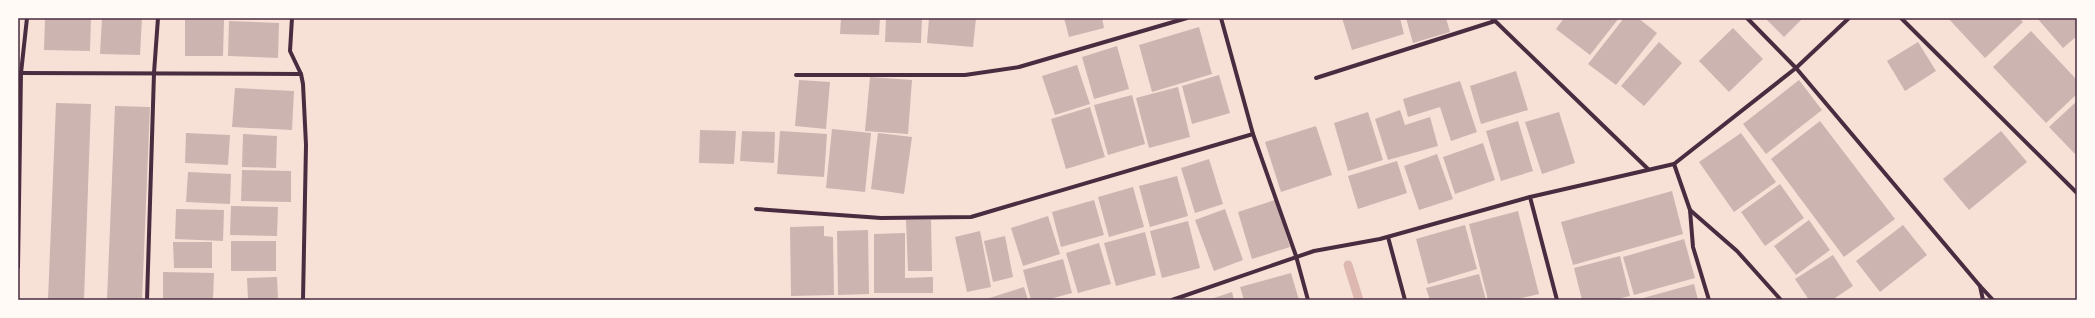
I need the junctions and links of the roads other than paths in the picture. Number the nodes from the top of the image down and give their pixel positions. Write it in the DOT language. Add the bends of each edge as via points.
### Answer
graph roads {
  1 [pos="27,18"];
  2 [pos="158,18"];
  3 [pos="292,18"];
  4 [pos="1187,18"];
  5 [pos="1221,18"];
  6 [pos="1747,18"];
  7 [pos="1849,18"];
  8 [pos="1901,18"];
  9 [pos="1494,19"];
  10 [pos="1796,68"];
  11 [pos="20,73"];
  12 [pos="154,73"];
  13 [pos="301,74"];
  14 [pos="796,75"];
  15 [pos="1316,78"];
  16 [pos="1253,134"];
  17 [pos="1674,164"];
  18 [pos="1648,169"];
  19 [pos="2077,193"];
  20 [pos="1530,197"];
  21 [pos="756,210"];
  22 [pos="1690,210"];
  23 [pos="1388,237"];
  24 [pos="1296,256"];
  25 [pos="18,267"];
  26 [pos="1980,286"];
  27 [pos="147,300"];
  28 [pos="303,300"];
  29 [pos="1172,300"];
  30 [pos="1308,300"];
  31 [pos="1405,300"];
  32 [pos="1557,300"];
  33 [pos="1708,300"];
  34 [pos="1781,300"];
  35 [pos="1983,300"];
  36 [pos="1993,300"];
  1 -- 11 [label="street"];
  2 -- 12 [label="street"];
  3 -- 13 [label="street" via="290,52"];
  4 -- 14 [label="street" via="1019,67 965,75"];
  5 -- 16 [label="street"];
  6 -- 10 [label="street"];
  7 -- 10 [label="street"];
  8 -- 19 [label="street"];
  9 -- 15 [label="street"];
  9 -- 18 [label="street"];
  10 -- 17 [label="street"];
  10 -- 26 [label="street"];
  11 -- 12 [label="street"];
  11 -- 25 [label="street"];
  12 -- 13 [label="street"];
  12 -- 27 [label="street"];
  13 -- 28 [label="street" via="306,146"];
  16 -- 21 [label="street" via="971,217 881,218"];
  16 -- 24 [label="street"];
  17 -- 18 [label="street"];
  17 -- 22 [label="street"];
  18 -- 20 [label="street"];
  20 -- 23 [label="street"];
  20 -- 32 [label="street"];
  22 -- 33 [label="street" via="1693,247"];
  22 -- 34 [label="street" via="1737,251"];
  23 -- 24 [label="street"];
  23 -- 31 [label="street"];
  24 -- 29 [label="street"];
  24 -- 30 [label="street"];
  26 -- 35 [label="street"];
  26 -- 36 [label="street"];
}
